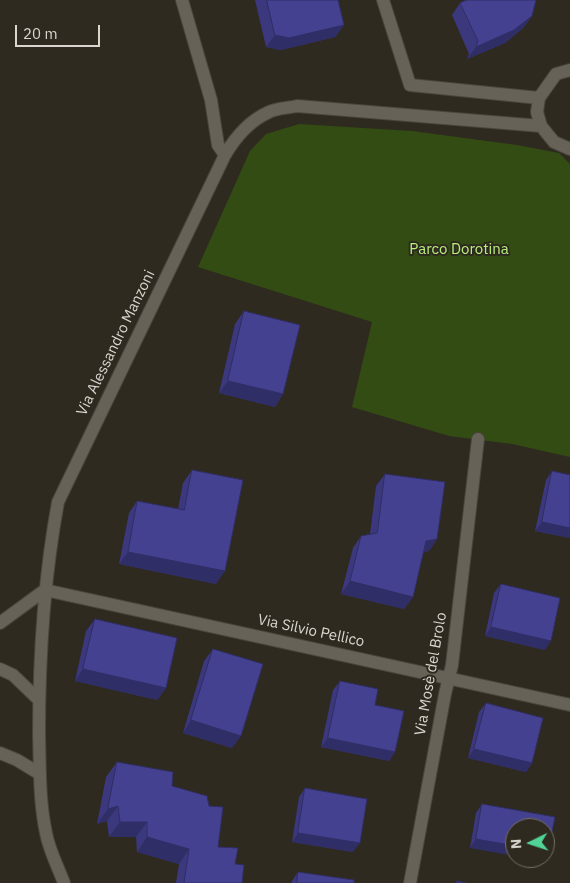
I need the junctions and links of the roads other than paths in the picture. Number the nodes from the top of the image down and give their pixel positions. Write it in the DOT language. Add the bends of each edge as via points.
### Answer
graph roads {
  1 [pos="182,0"];
  2 [pos="383,0"];
  3 [pos="570,70"];
  4 [pos="539,98"];
  5 [pos="541,126"];
  6 [pos="570,149"];
  7 [pos="225,156"];
  8 [pos="478,439"];
  9 [pos="45,590"];
  10 [pos="0,624"];
  11 [pos="0,670"];
  12 [pos="448,677"];
  13 [pos="39,700"];
  14 [pos="570,705"];
  15 [pos="0,754"];
  16 [pos="40,774"];
  17 [pos="64,883"];
  18 [pos="410,883"];
  1 -- 7 [label="street" via="211,100 218,145"];
  2 -- 4 [label="street" via="410,85"];
  3 -- 4 [label="street" via="556,74"];
  4 -- 5 [label="street"];
  5 -- 6 [label="street" via="554,142"];
  5 -- 7 [label="street, Via Alessandro Manzoni" via="297,106 270,111 249,124 236,137"];
  7 -- 9 [label="street, Via Alessandro Manzoni" via="58,502"];
  8 -- 12 [label="street, Via Mosè del Brolo"];
  9 -- 10 [label="street"];
  9 -- 12 [label="street, Via Silvio Pellico"];
  9 -- 13 [label="street, Via Alessandro Manzoni"];
  11 -- 13 [label="street" via="13,675"];
  12 -- 14 [label="street, Via Silvio Pellico"];
  12 -- 18 [label="street, Via Mosè del Brolo"];
  13 -- 16 [label="street, Via Alessandro Manzoni"];
  15 -- 16 [label="street"];
  16 -- 17 [label="street, Via Alessandro Manzoni" via="46,834"];
}
